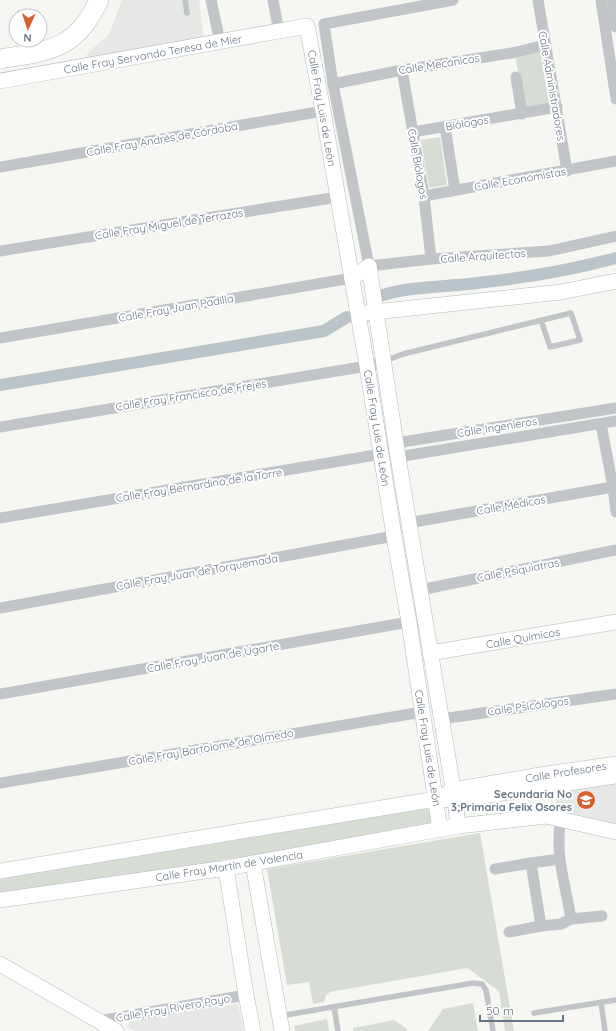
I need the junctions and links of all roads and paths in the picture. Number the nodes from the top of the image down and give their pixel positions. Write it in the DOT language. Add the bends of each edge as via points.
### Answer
graph roads {
  1 [pos="99,0"];
  2 [pos="185,0"];
  3 [pos="211,0"];
  4 [pos="273,0"];
  5 [pos="453,0"];
  6 [pos="538,0"];
  7 [pos="601,0"];
  8 [pos="612,0"];
  9 [pos="187,13"];
  10 [pos="307,26"];
  11 [pos="616,27"];
  12 [pos="279,32"];
  13 [pos="220,42"];
  14 [pos="545,45"];
  15 [pos="0,59"];
  16 [pos="402,70"];
  17 [pos="516,76"];
  18 [pos="0,81"];
  19 [pos="333,84"];
  20 [pos="616,99"];
  21 [pos="557,108"];
  22 [pos="323,111"];
  23 [pos="522,114"];
  24 [pos="445,127"];
  25 [pos="413,132"];
  26 [pos="616,162"];
  27 [pos="0,167"];
  28 [pos="567,171"];
  29 [pos="455,190"];
  30 [pos="424,196"];
  31 [pos="338,197"];
  32 [pos="616,236"];
  33 [pos="0,251"];
  34 [pos="431,259"];
  35 [pos="369,266"];
  36 [pos="352,278"];
  37 [pos="616,281"];
  38 [pos="375,312"];
  39 [pos="358,314"];
  40 [pos="541,320"];
  41 [pos="0,338"];
  42 [pos="382,362"];
  43 [pos="367,366"];
  44 [pos="616,408"];
  45 [pos="616,422"];
  46 [pos="600,424"];
  47 [pos="0,427"];
  48 [pos="397,450"];
  49 [pos="382,454"];
  50 [pos="613,487"];
  51 [pos="616,512"];
  52 [pos="0,518"];
  53 [pos="408,523"];
  54 [pos="394,536"];
  55 [pos="616,550"];
  56 [pos="420,590"];
  57 [pos="0,608"];
  58 [pos="409,622"];
  59 [pos="616,622"];
  60 [pos="425,624"];
  61 [pos="430,653"];
  62 [pos="0,694"];
  63 [pos="616,694"];
  64 [pos="422,712"];
  65 [pos="441,719"];
  66 [pos="616,764"];
  67 [pos="616,776"];
  68 [pos="0,783"];
  69 [pos="454,795"];
  70 [pos="436,799"];
  71 [pos="561,819"];
  72 [pos="458,826"];
  73 [pos="440,830"];
  74 [pos="616,832"];
  75 [pos="560,859"];
  76 [pos="531,863"];
  77 [pos="254,864"];
  78 [pos="223,868"];
  79 [pos="495,869"];
  80 [pos="0,871"];
  81 [pos="0,900"];
  82 [pos="602,916"];
  83 [pos="572,919"];
  84 [pos="540,926"];
  85 [pos="509,932"];
  86 [pos="0,964"];
  87 [pos="246,996"];
  88 [pos="616,1000"];
  89 [pos="601,1002"];
  90 [pos="334,1007"];
  91 [pos="534,1013"];
  92 [pos="99,1021"];
  93 [pos="280,1024"];
  94 [pos="116,1031"];
  95 [pos="253,1031"];
  96 [pos="338,1031"];
  97 [pos="493,1031"];
  98 [pos="605,1031"];
  1 -- 15 [label="highway" via="82,29 64,43 42,52"];
  2 -- 9 [label="lane"];
  3 -- 13 [label="street"];
  4 -- 12 [label="street"];
  5 -- 19 [label="street, Calle Fray Luis de León" via="324,24"];
  6 -- 14 [label="street, Calle Administradores"];
  7 -- 20 [label="street"];
  8 -- 11 [label="street"];
  10 -- 12 [label="street, Calle Fray Servando Teresa de Mier"];
  10 -- 22 [label="street, Calle Fray Luis de León"];
  12 -- 13 [label="street, Calle Fray Servando Teresa de Mier"];
  13 -- 18 [label="street, Calle Fray Servando Teresa de Mier"];
  14 -- 16 [label="street, Calle Mecánicos" via="512,53"];
  14 -- 21 [label="street, Calle Administradores"];
  16 -- 19 [label="street, Calle Mecánicos"];
  16 -- 25 [label="street, Calle Biólogos"];
  17 -- 23 [label="street"];
  19 -- 35 [label="street, Calle Fray Luis de León"];
  21 -- 23 [label="street, Biólogos"];
  21 -- 28 [label="street, Calle Administradores"];
  22 -- 27 [label="street, Calle Fray Andrés de Córdoba"];
  22 -- 31 [label="street, Calle Fray Luis de León"];
  23 -- 24 [label="street, Biólogos"];
  24 -- 25 [label="street, Biólogos"];
  24 -- 29 [label="street"];
  25 -- 30 [label="street, Calle Biólogos"];
  26 -- 28 [label="street, Calle Economistas"];
  28 -- 29 [label="street, Calle Economistas"];
  29 -- 30 [label="street, Calle Economistas"];
  30 -- 34 [label="street, Calle Biólogos"];
  31 -- 33 [label="street, Calle Fray Miguel de Terrazas"];
  31 -- 36 [label="street, Calle Fray Luis de León"];
  32 -- 34 [label="street, Calle Arquitectos" via="549,251"];
  34 -- 35 [label="street, Calle Arquitectos"];
  35 -- 36 [label="street, Calle Arquitectos"];
  35 -- 38 [label="street, Calle Fray Luis de León"];
  36 -- 39 [label="street, Calle Fray Luis de León"];
  36 -- 41 [label="street, Calle Fray Juan Padilla"];
  37 -- 38 [label="street" via="561,292"];
  38 -- 39 [label="street"];
  38 -- 42 [label="street, Calle Fray Luis de León"];
  39 -- 43 [label="street, Calle Fray Luis de León"];
  40 -- 40 [label="lane" via="550,347 580,340 571,313"];
  40 -- 42 [label="lane" via="404,354"];
  42 -- 43 [label="street, Calle Fray Francisco de Frejes"];
  42 -- 48 [label="street, Calle Fray Luis de León"];
  43 -- 47 [label="street, Calle Fray Francisco de Frejes"];
  43 -- 49 [label="street, Calle Fray Luis de León"];
  44 -- 48 [label="street, Calle Ingenieros"];
  45 -- 46 [label="street, Calle Ingenieros"];
  46 -- 48 [label="street, Calle Ingenieros"];
  46 -- 50 [label="street"];
  48 -- 49 [label="street, Calle Fray Bernardino de la Torre"];
  48 -- 53 [label="street, Calle Fray Luis de León"];
  49 -- 52 [label="street, Calle Fray Bernardino de la Torre"];
  49 -- 54 [label="street, Calle Fray Luis de León"];
  50 -- 51 [label="street"];
  50 -- 53 [label="street, Calle Médicos"];
  53 -- 56 [label="street, Calle Fray Luis de León"];
  54 -- 57 [label="street, Calle Fray Juan de Torquemada"];
  54 -- 58 [label="street, Calle Fray Luis de León"];
  55 -- 56 [label="street, Calle Psiquiatras"];
  56 -- 60 [label="street, Calle Fray Luis de León"];
  58 -- 60 [label="street, Calle Fray Juan de Ugarte"];
  58 -- 62 [label="street, Calle Fray Juan de Ugarte"];
  58 -- 64 [label="street, Calle Fray Luis de León"];
  59 -- 61 [label="street, Calle Químicos"];
  60 -- 61 [label="street, Calle Fray Luis de León"];
  61 -- 65 [label="street, Calle Fray Luis de León"];
  63 -- 65 [label="street, Calle Psicólogos"];
  64 -- 68 [label="street, Calle Fray Bartolomé de Olmedo"];
  64 -- 70 [label="street, Calle Fray Luis de León"];
  65 -- 69 [label="street, Calle Fray Luis de León"];
  66 -- 69 [label="street, Calle Profesores" via="546,774"];
  67 -- 69 [label="street, Calle Profesores"];
  69 -- 70 [label="street, Calle Profesores"];
  69 -- 72 [label="street, Calle Fray Luis de León"];
  70 -- 73 [label="street, Calle Fray Luis de León"];
  70 -- 80 [label="street"];
  71 -- 72 [label="street, Calle Fray Martín de Valencia" via="546,816"];
  71 -- 74 [label="street, Calle Fray Martín de Valencia"];
  71 -- 75 [label="street" via="558,837"];
  72 -- 73 [label="street, Calle Fray Martín de Valencia"];
  73 -- 77 [label="street, Calle Fray Martín de Valencia"];
  75 -- 76 [label="street"];
  75 -- 83 [label="street"];
  76 -- 79 [label="street"];
  76 -- 84 [label="street"];
  77 -- 78 [label="street, Calle Fray Martín de Valencia"];
  77 -- 93 [label="street"];
  78 -- 81 [label="street, Calle Fray Martín de Valencia"];
  78 -- 87 [label="street"];
  82 -- 83 [label="street"];
  83 -- 84 [label="street" via="561,924"];
  84 -- 85 [label="street"];
  86 -- 92 [label="street"];
  87 -- 92 [label="street, Calle Fray Rivero Payo"];
  87 -- 95 [label="street"];
  88 -- 89 [label="lane"];
  89 -- 91 [label="lane"];
  89 -- 98 [label="lane"];
  90 -- 93 [label="lane"];
  90 -- 96 [label="lane"];
  90 -- 97 [label="lane" via="473,983 482,984 486,990"];
  92 -- 94 [label="street"];
}
